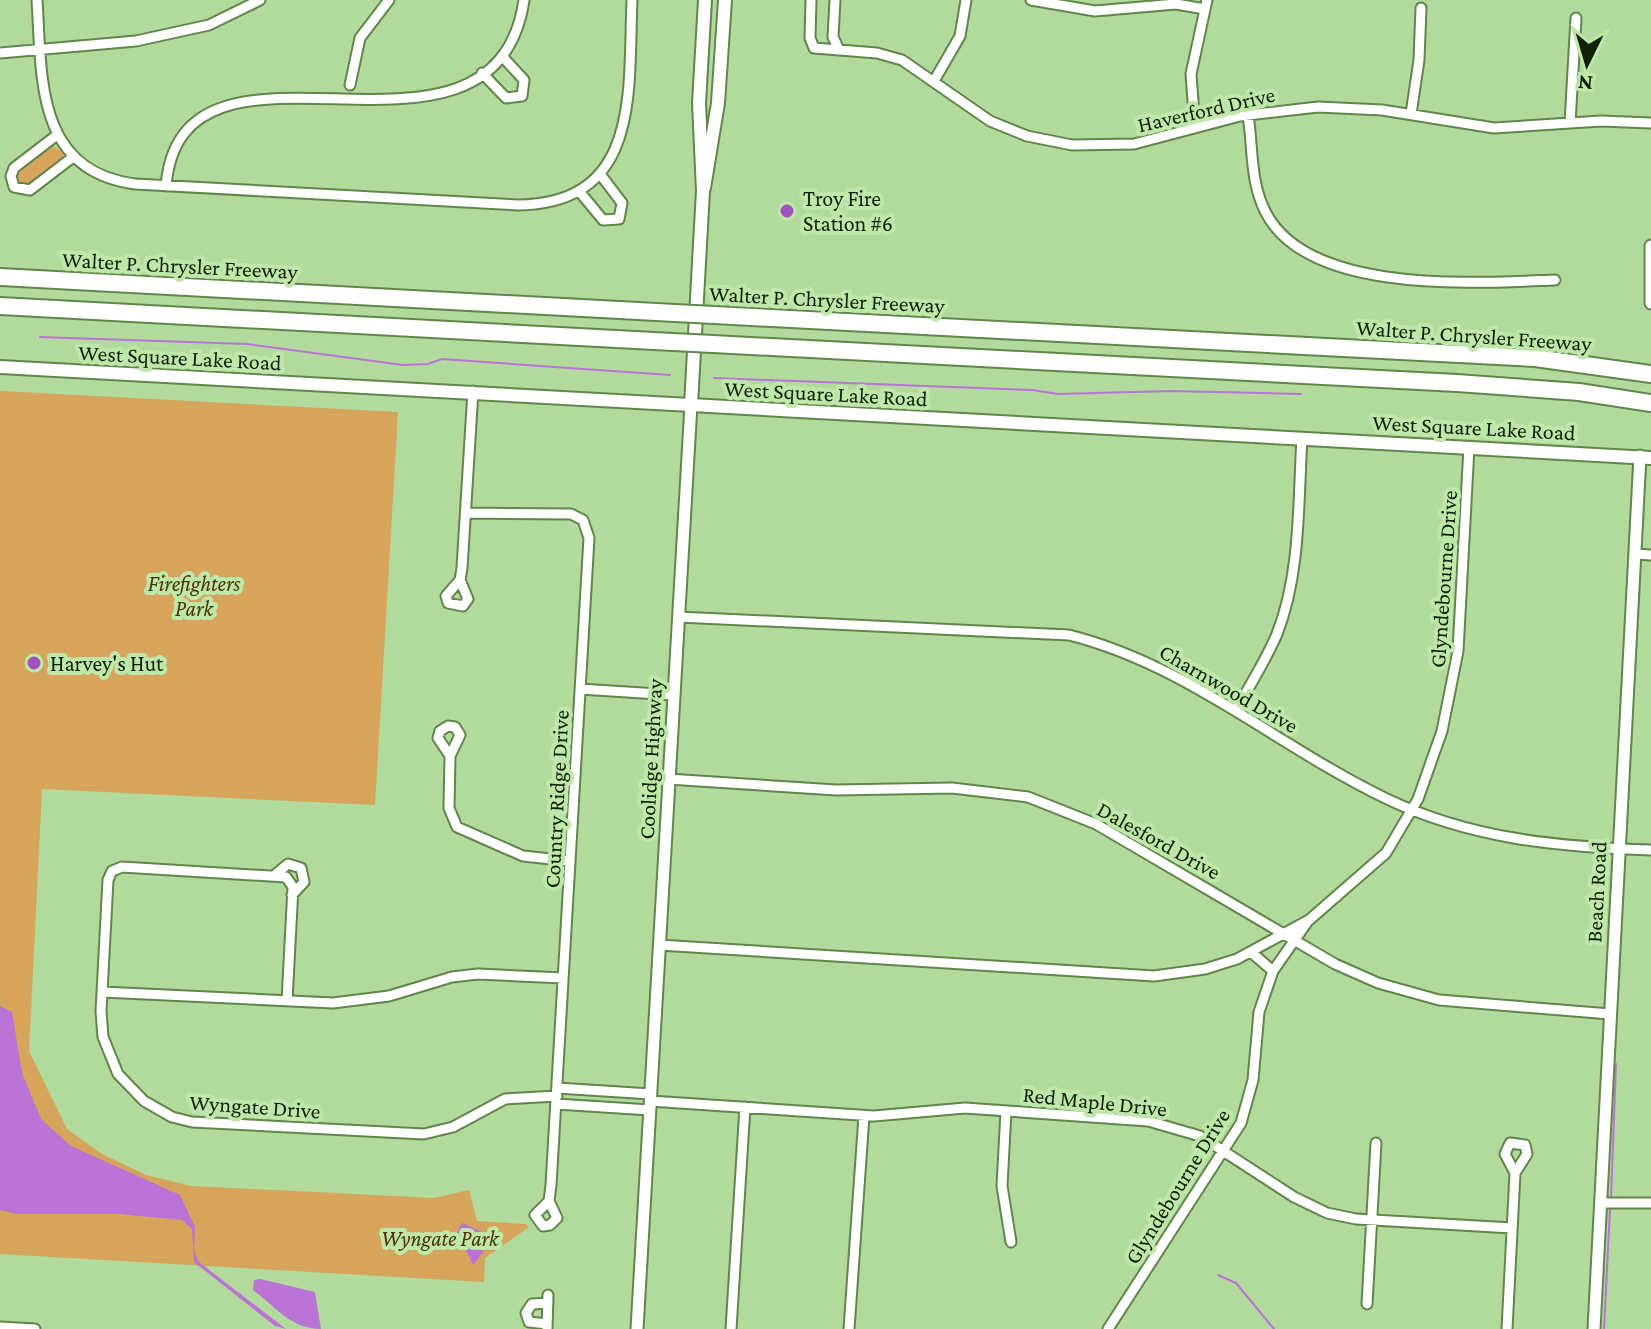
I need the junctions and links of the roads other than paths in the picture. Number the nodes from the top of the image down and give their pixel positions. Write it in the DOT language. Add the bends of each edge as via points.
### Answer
graph roads {
  1 [pos="37,0"];
  2 [pos="260,0"];
  3 [pos="389,0"];
  4 [pos="524,0"];
  5 [pos="632,0"];
  6 [pos="705,0"];
  7 [pos="725,0"];
  8 [pos="811,0"];
  9 [pos="835,0"];
  10 [pos="966,0"];
  11 [pos="1031,0"];
  12 [pos="1096,5"];
  13 [pos="1206,5"];
  14 [pos="1421,8"];
  15 [pos="1576,18"];
  16 [pos="40,50"];
  17 [pos="839,50"];
  18 [pos="0,53"];
  19 [pos="502,56"];
  20 [pos="482,73"];
  21 [pos="934,81"];
  22 [pos="362,86"];
  23 [pos="374,87"];
  24 [pos="193,113"];
  25 [pos="1411,114"];
  26 [pos="1248,115"];
  27 [pos="1570,123"];
  28 [pos="1651,123"];
  29 [pos="1195,128"];
  30 [pos="57,135"];
  31 [pos="73,157"];
  32 [pos="600,174"];
  33 [pos="166,186"];
  34 [pos="579,191"];
  35 [pos="703,191"];
  36 [pos="1651,246"];
  37 [pos="0,277"];
  38 [pos="1555,280"];
  39 [pos="1651,303"];
  40 [pos="0,306"];
  41 [pos="0,367"];
  42 [pos="1651,374"];
  43 [pos="473,391"];
  44 [pos="1651,403"];
  45 [pos="691,405"];
  46 [pos="1302,438"];
  47 [pos="1469,447"];
  48 [pos="1645,457"];
  49 [pos="466,513"];
  50 [pos="1635,554"];
  51 [pos="1651,555"];
  52 [pos="460,580"];
  53 [pos="678,617"];
  54 [pos="580,689"];
  55 [pos="674,695"];
  56 [pos="1236,710"];
  57 [pos="450,756"];
  58 [pos="668,779"];
  59 [pos="1413,811"];
  60 [pos="1618,848"];
  61 [pos="1651,850"];
  62 [pos="570,861"];
  63 [pos="276,874"];
  64 [pos="292,895"];
  65 [pos="1308,921"];
  66 [pos="1284,932"];
  67 [pos="1297,939"];
  68 [pos="659,945"];
  69 [pos="1252,953"];
  70 [pos="1273,971"];
  71 [pos="563,978"];
  72 [pos="102,992"];
  73 [pos="287,1001"];
  74 [pos="1610,1014"];
  75 [pos="557,1096"];
  76 [pos="650,1102"];
  77 [pos="745,1107"];
  78 [pos="1006,1111"];
  79 [pos="864,1116"];
  80 [pos="1376,1143"];
  81 [pos="1225,1151"];
  82 [pos="1515,1173"];
  83 [pos="549,1201"];
  84 [pos="1601,1203"];
  85 [pos="1651,1203"];
  86 [pos="1372,1220"];
  87 [pos="1512,1228"];
  88 [pos="1011,1242"];
  89 [pos="1367,1304"];
  90 [pos="1110,1326"];
  91 [pos="0,1327"];
  92 [pos="547,1327"];
  93 [pos="35,1329"];
  94 [pos="637,1329"];
  95 [pos="731,1329"];
  96 [pos="849,1329"];
  97 [pos="1122,1329"];
  98 [pos="1507,1329"];
  99 [pos="1594,1329"];
  1 -- 16 [label="street"];
  2 -- 16 [label="street" via="209,25 136,41"];
  3 -- 22 [label="street" via="360,38 344,85"];
  4 -- 19 [label="street" via="517,30"];
  5 -- 32 [label="street" via="625,125"];
  6 -- 35 [label="main road, Coolidge Highway" via="699,103"];
  7 -- 35 [label="main road, Coolidge Highway" via="718,103"];
  8 -- 17 [label="street, Haverford Drive" via="810,43"];
  9 -- 17 [label="street" via="833,37"];
  10 -- 21 [label="street" via="960,36"];
  11 -- 12 [label="street"];
  12 -- 13 [label="street"];
  13 -- 29 [label="street" via="1191,74"];
  14 -- 25 [label="street"];
  15 -- 27 [label="street"];
  16 -- 18 [label="street"];
  16 -- 30 [label="street" via="46,109"];
  17 -- 21 [label="street, Haverford Drive" via="902,60"];
  19 -- 20 [label="street"];
  19 -- 20 [label="street" via="524,80 522,96 506,98"];
  20 -- 23 [label="street" via="434,89"];
  21 -- 29 [label="street, Haverford Drive" via="990,121 1057,143 1113,146"];
  24 -- 33 [label="street" via="172,149"];
  25 -- 26 [label="street, Haverford Drive" via="1318,107"];
  25 -- 27 [label="street, Haverford Drive" via="1494,128"];
  26 -- 29 [label="street, Haverford Drive"];
  26 -- 38 [label="street" via="1260,201 1281,235 1310,257 1398,277"];
  27 -- 28 [label="street, Haverford Drive"];
  30 -- 31 [label="street"];
  30 -- 31 [label="street" via="14,168 14,187 30,190"];
  31 -- 33 [label="street" via="114,180"];
  32 -- 34 [label="street"];
  32 -- 34 [label="street" via="620,199 619,219 603,220"];
  33 -- 34 [label="street" via="519,205 552,202"];
  35 -- 45 [label="main road, Coolidge Highway"];
  36 -- 39 [label="street"];
  37 -- 42 [label="highway, Walter P. Chrysler Freeway, bridge" via="1535,358"];
  40 -- 44 [label="highway, bridge" via="1457,383"];
  41 -- 43 [label="main road, West Square Lake Road"];
  43 -- 45 [label="main road, West Square Lake Road"];
  43 -- 49 [label="street"];
  45 -- 46 [label="main road, West Square Lake Road"];
  45 -- 53 [label="street, Coolidge Highway"];
  46 -- 47 [label="main road, West Square Lake Road"];
  46 -- 56 [label="street" via="1287,600 1273,643"];
  47 -- 48 [label="main road, West Square Lake Road"];
  47 -- 59 [label="street, Glyndebourne Drive" via="1456,664 1439,744"];
  48 -- 50 [label="street, Beach Road"];
  49 -- 52 [label="street"];
  49 -- 54 [label="street, Country Ridge Drive" via="564,512 586,525"];
  50 -- 51 [label="street"];
  50 -- 60 [label="street, Beach Road"];
  53 -- 55 [label="street, Coolidge Highway"];
  53 -- 56 [label="street, Charnwood Drive" via="1069,635 1158,665"];
  54 -- 55 [label="street"];
  54 -- 62 [label="street, Country Ridge Drive"];
  55 -- 58 [label="street, Coolidge Highway"];
  56 -- 59 [label="street, Charnwood Drive" via="1338,773"];
  57 -- 62 [label="street" via="449,808 457,827 523,856"];
  58 -- 66 [label="street, Dalesford Drive" via="836,790 952,788 1028,797 1096,824"];
  58 -- 68 [label="street, Coolidge Highway"];
  59 -- 60 [label="street, Charnwood Drive" via="1520,841"];
  59 -- 65 [label="street, Glyndebourne Drive" via="1377,863"];
  60 -- 61 [label="street, Charnwood Drive"];
  60 -- 74 [label="street, Beach Road"];
  62 -- 71 [label="street, Country Ridge Drive"];
  63 -- 64 [label="street" via="290,880"];
  63 -- 64 [label="street" via="288,864 301,868 304,882"];
  63 -- 72 [label="street, Wyngate Drive" via="122,867 112,871"];
  64 -- 73 [label="street"];
  65 -- 66 [label="street"];
  65 -- 67 [label="street, Glyndebourne Drive"];
  66 -- 67 [label="street, Dalesford Drive"];
  66 -- 69 [label="street"];
  67 -- 70 [label="street, Glyndebourne Drive"];
  67 -- 74 [label="street, Dalesford Drive" via="1355,973 1425,997"];
  68 -- 69 [label="street" via="1139,976 1205,969"];
  68 -- 76 [label="street, Coolidge Highway"];
  69 -- 70 [label="street"];
  70 -- 81 [label="street, Glyndebourne Drive" via="1259,1012 1248,1105"];
  71 -- 73 [label="street" via="478,974 430,981 359,1002"];
  71 -- 75 [label="street, Country Ridge Drive"];
  72 -- 73 [label="street"];
  72 -- 75 [label="street, Wyngate Drive" via="103,1037 118,1074 152,1107 183,1120 424,1134 453,1127 505,1099"];
  74 -- 84 [label="street, Beach Road"];
  75 -- 76 [label="street, Wyngate Drive"];
  75 -- 76 [label="street, Wyngate Drive"];
  75 -- 83 [label="street, Country Ridge Drive"];
  76 -- 77 [label="street, Red Maple Drive"];
  76 -- 94 [label="street, Coolidge Highway"];
  77 -- 79 [label="street, Red Maple Drive"];
  77 -- 95 [label="street"];
  78 -- 79 [label="street, Red Maple Drive" via="952,1108"];
  78 -- 81 [label="street, Red Maple Drive" via="1157,1122"];
  78 -- 88 [label="street" via="1002,1186"];
  79 -- 96 [label="street"];
  80 -- 86 [label="street"];
  81 -- 86 [label="street, Red Maple Drive" via="1317,1210"];
  81 -- 90 [label="street, Glyndebourne Drive"];
  82 -- 87 [label="street"];
  84 -- 85 [label="street"];
  84 -- 99 [label="street, Beach Road"];
  86 -- 87 [label="street, Red Maple Drive"];
  86 -- 89 [label="street"];
  87 -- 98 [label="street"];
  90 -- 97 [label="street"];
  91 -- 93 [label="street"];
  92 -- 92 [label="street" via="548,1299 532,1304 526,1313 529,1322"];
}
